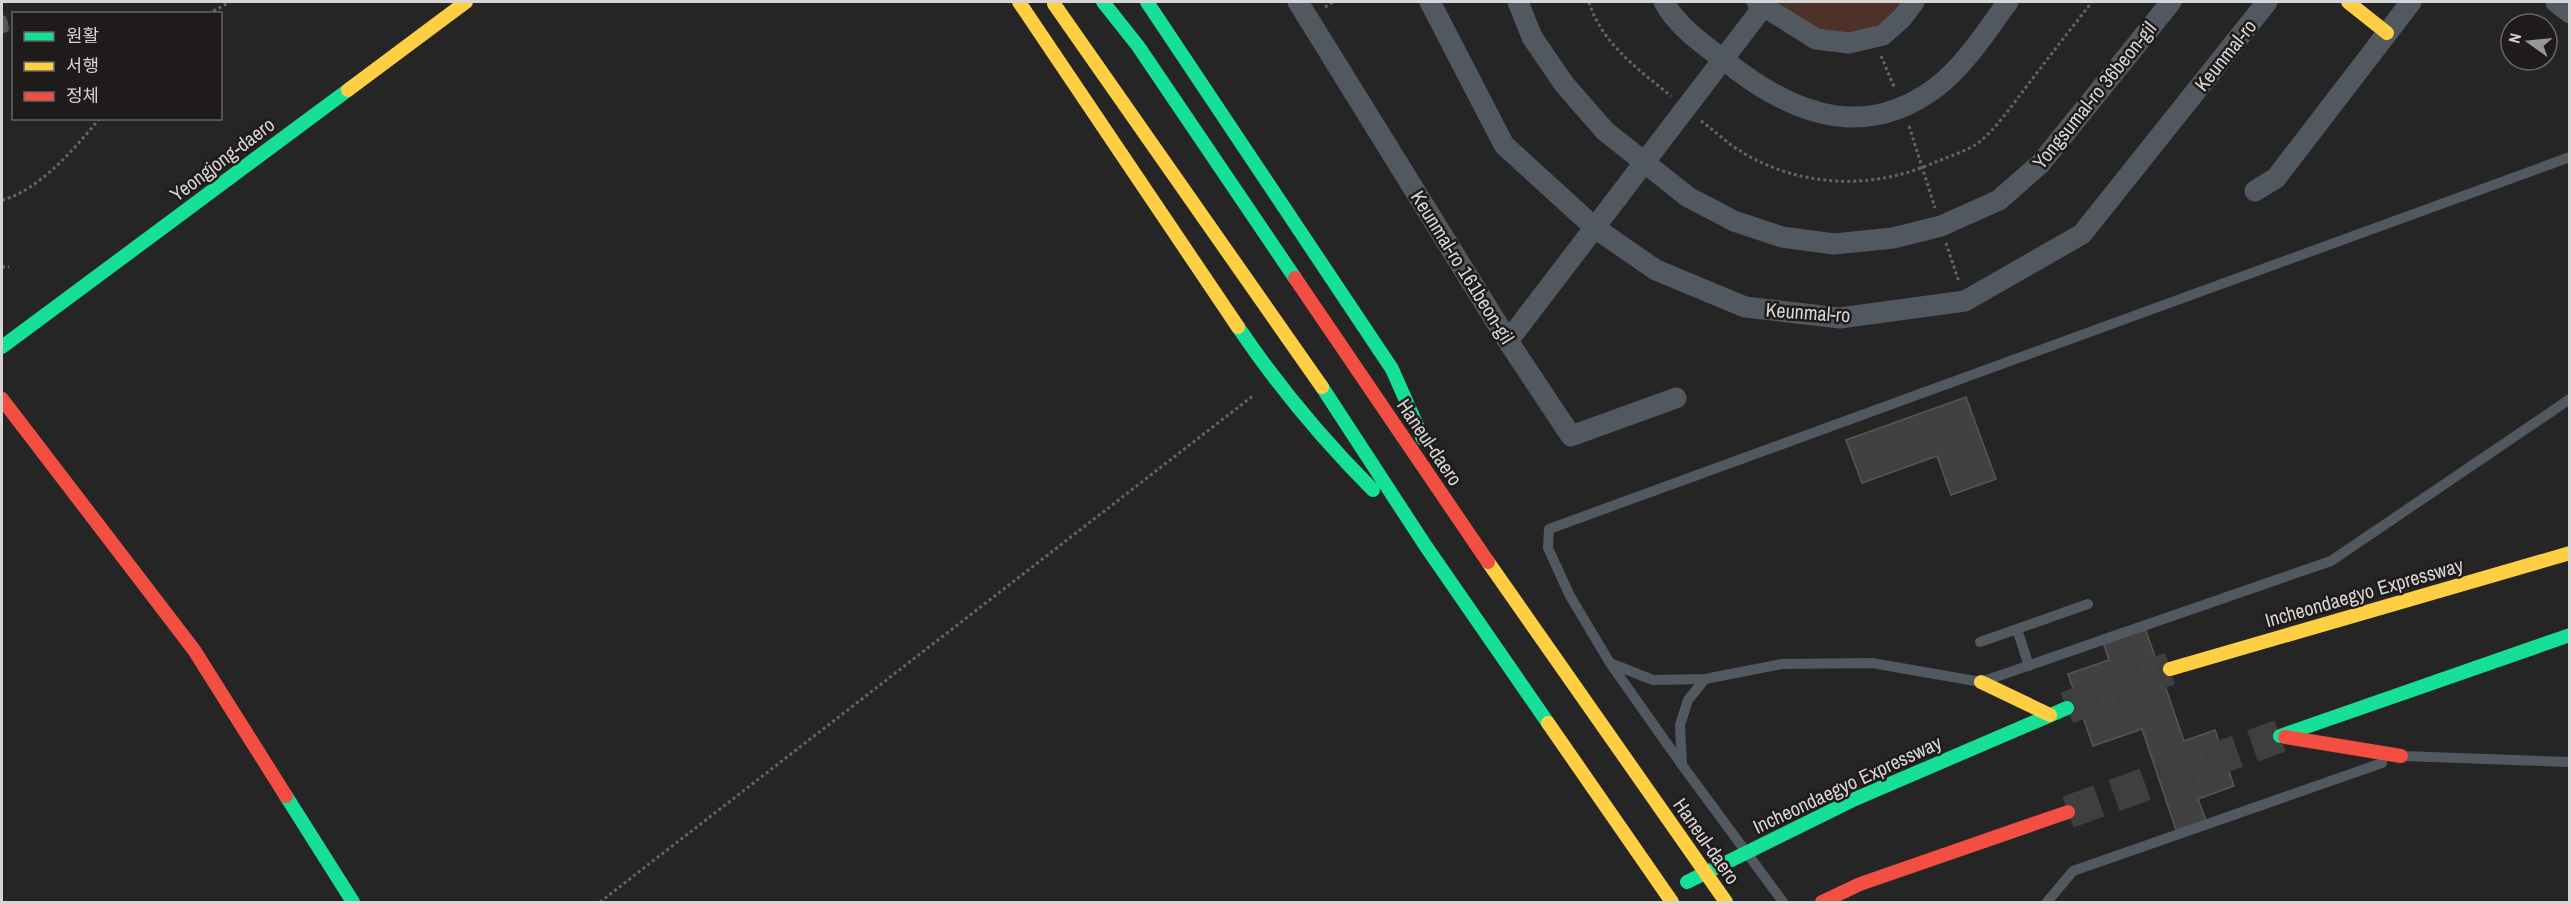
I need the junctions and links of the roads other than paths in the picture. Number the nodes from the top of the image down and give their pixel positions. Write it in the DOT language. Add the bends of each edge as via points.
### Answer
graph roads {
  1 [pos="466,2"];
  2 [pos="1019,2"];
  3 [pos="1029,2"];
  4 [pos="1103,2"];
  5 [pos="1147,2"];
  6 [pos="1298,2"];
  7 [pos="1430,2"];
  8 [pos="1518,2"];
  9 [pos="1664,2"];
  10 [pos="1914,2"];
  11 [pos="2008,2"];
  12 [pos="2171,2"];
  13 [pos="2267,2"];
  14 [pos="2348,2"];
  15 [pos="2411,2"];
  16 [pos="2556,2"];
  17 [pos="1054,4"];
  18 [pos="1760,4"];
  19 [pos="2570,13"];
  20 [pos="1034,24"];
  21 [pos="2387,33"];
  22 [pos="1724,60"];
  23 [pos="2570,157"];
  24 [pos="1645,163"];
  25 [pos="2255,191"];
  26 [pos="1595,228"];
  27 [pos="1508,341"];
  28 [pos="2,347"];
  29 [pos="1676,398"];
  30 [pos="2,399"];
  31 [pos="2570,399"];
  32 [pos="1461,523"];
  33 [pos="1425,545"];
  34 [pos="2570,553"];
  35 [pos="2088,604"];
  36 [pos="2017,629"];
  37 [pos="2570,635"];
  38 [pos="1980,642"];
  39 [pos="1610,663"];
  40 [pos="2029,666"];
  41 [pos="2170,669"];
  42 [pos="1706,679"];
  43 [pos="1981,682"];
  44 [pos="2067,708"];
  45 [pos="2050,715"];
  46 [pos="2401,756"];
  47 [pos="2570,762"];
  48 [pos="1682,765"];
  49 [pos="2068,812"];
  50 [pos="1657,897"];
  51 [pos="353,903"];
  52 [pos="1672,903"];
  53 [pos="1726,903"];
  54 [pos="1783,903"];
  55 [pos="1822,903"];
  56 [pos="2047,903"];
  1 -- 28 [label="main road, Yeongjong-daero"];
  2 -- 20 [label="main road"];
  3 -- 20 [label="main road"];
  4 -- 32 [label="main road, Haneul-daero" via="1234,185"];
  5 -- 32 [label="main road" via="1392,369"];
  6 -- 27 [label="street, Keunmal-ro 161beon-gil"];
  7 -- 26 [label="street, Keunmal-ro" via="1504,145"];
  8 -- 24 [label="street, Yongsumal-ro 36beon-gil" via="1532,37 1564,84 1605,131"];
  9 -- 22 [label="street" via="1687,29"];
  10 -- 18 [label="street" via="1883,35 1849,43 1816,39"];
  11 -- 22 [label="street" via="1939,86 1903,107 1863,118 1822,114 1788,103"];
  12 -- 24 [label="street, Yongsumal-ro 36beon-gil" via="2042,163 2000,200 1941,226 1893,238 1834,244 1782,237 1734,221 1688,197"];
  13 -- 26 [label="street, Keunmal-ro" via="2082,234 1965,301 1840,318 1745,307 1656,270"];
  14 -- 21 [label="main road"];
  15 -- 21 [label="street"];
  16 -- 19 [label="street"];
  17 -- 33 [label="main road" via="1335,405"];
  18 -- 22 [label="street"];
  20 -- 33 [label="main road" via="1272,376 1337,454"];
  21 -- 25 [label="street" via="2276,178"];
  22 -- 24 [label="street"];
  23 -- 39 [label="lane" via="1549,529 1548,549 1570,596"];
  24 -- 26 [label="street"];
  26 -- 27 [label="street"];
  27 -- 29 [label="street, Keunmal-ro 161beon-gil" via="1571,436"];
  30 -- 51 [label="main road" via="194,650"];
  31 -- 40 [label="lane" via="2331,561"];
  32 -- 53 [label="main road, Haneul-daero"];
  33 -- 52 [label="main road"];
  34 -- 41 [label="main road, Incheondaegyo Expressway"];
  35 -- 36 [label="lane"];
  36 -- 38 [label="lane"];
  36 -- 40 [label="lane"];
  37 -- 46 [label="main road" via="2280,736"];
  39 -- 42 [label="lane" via="1653,680"];
  39 -- 48 [label="lane"];
  40 -- 43 [label="lane"];
  42 -- 43 [label="lane" via="1782,664 1872,663"];
  42 -- 48 [label="lane" via="1688,700 1680,725"];
  43 -- 45 [label="main road"];
  44 -- 45 [label="main road, Incheondaegyo Expressway"];
  45 -- 50 [label="main road, Incheondaegyo Expressway" via="1855,799"];
  46 -- 47 [label="lane"];
  46 -- 56 [label="lane" via="2073,871"];
  48 -- 54 [label="lane"];
  49 -- 55 [label="main road" via="1860,884"];
}
